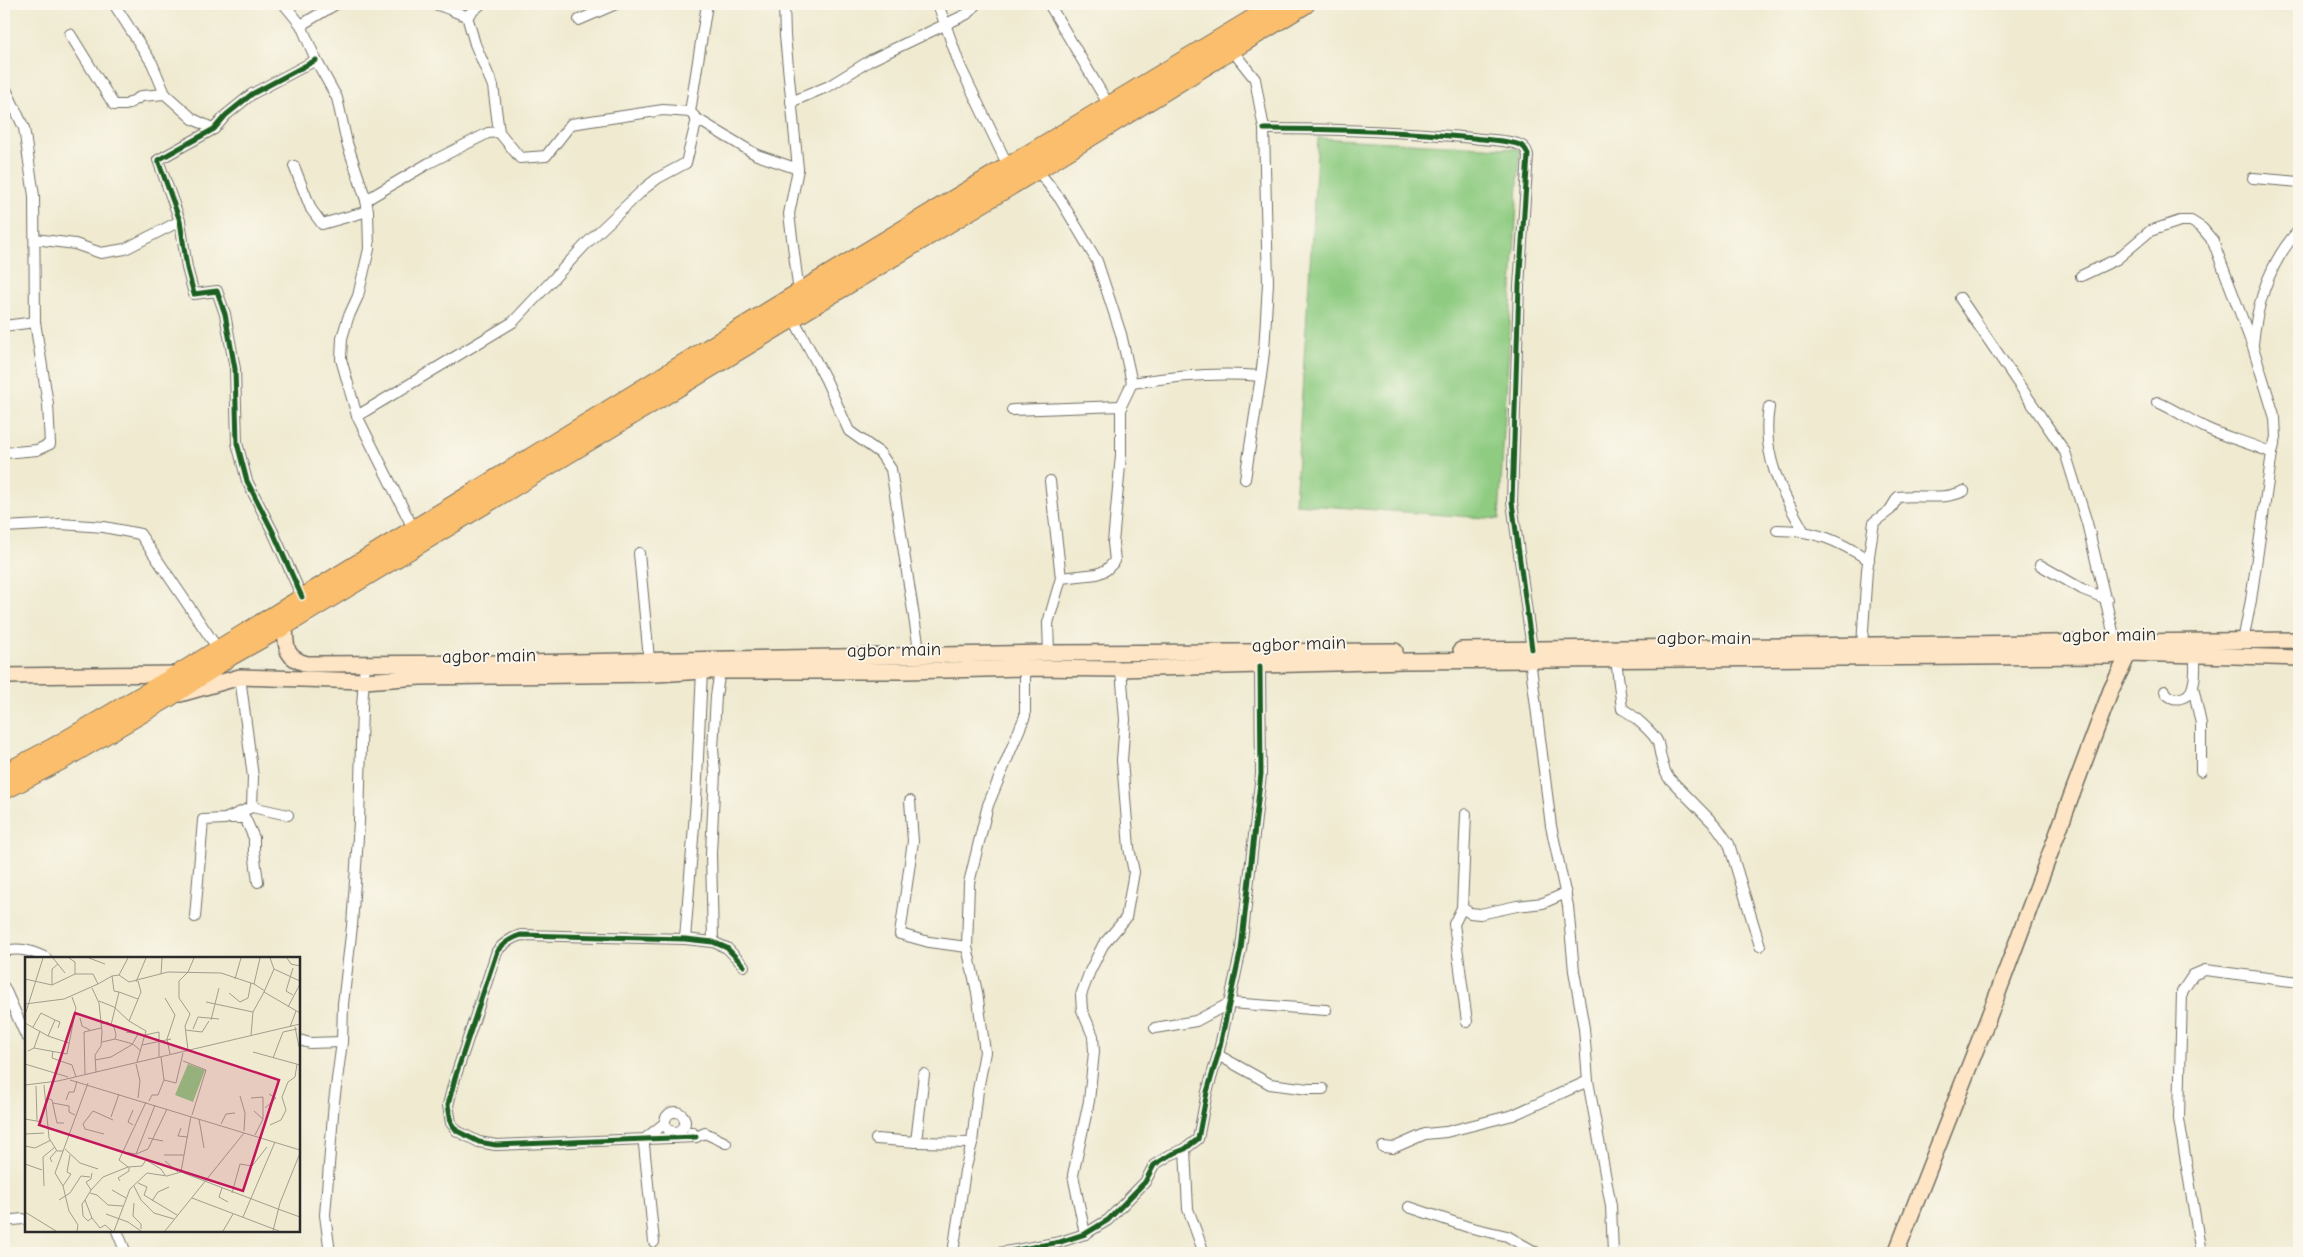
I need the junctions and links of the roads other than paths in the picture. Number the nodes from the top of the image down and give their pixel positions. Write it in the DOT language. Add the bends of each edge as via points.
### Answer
graph roads {
  1 [pos="114,4"];
  2 [pos="284,4"];
  3 [pos="336,4"];
  4 [pos="434,4"];
  5 [pos="481,4"];
  6 [pos="616,4"];
  7 [pos="707,4"];
  8 [pos="784,4"];
  9 [pos="938,4"];
  10 [pos="976,4"];
  11 [pos="1049,4"];
  12 [pos="1277,4"];
  13 [pos="1305,4"];
  14 [pos="468,16"];
  15 [pos="579,20"];
  16 [pos="946,23"];
  17 [pos="301,25"];
  18 [pos="70,34"];
  19 [pos="1231,49"];
  20 [pos="316,60"];
  21 [pos="4,85"];
  22 [pos="165,94"];
  23 [pos="791,102"];
  24 [pos="1110,107"];
  25 [pos="694,116"];
  26 [pos="214,129"];
  27 [pos="1264,129"];
  28 [pos="499,132"];
  29 [pos="1032,163"];
  30 [pos="294,166"];
  31 [pos="1009,168"];
  32 [pos="798,169"];
  33 [pos="2253,178"];
  34 [pos="2299,182"];
  35 [pos="366,200"];
  36 [pos="368,211"];
  37 [pos="180,221"];
  38 [pos="2299,230"];
  39 [pos="35,239"];
  40 [pos="2081,276"];
  41 [pos="800,293"];
  42 [pos="1960,298"];
  43 [pos="792,316"];
  44 [pos="35,322"];
  45 [pos="4,326"];
  46 [pos="2253,347"];
  47 [pos="1260,376"];
  48 [pos="1132,383"];
  49 [pos="2157,402"];
  50 [pos="1121,406"];
  51 [pos="1769,407"];
  52 [pos="1012,410"];
  53 [pos="357,416"];
  54 [pos="4,453"];
  55 [pos="2272,453"];
  56 [pos="1245,479"];
  57 [pos="1050,481"];
  58 [pos="1964,491"];
  59 [pos="4,527"];
  60 [pos="414,530"];
  61 [pos="1777,530"];
  62 [pos="1803,530"];
  63 [pos="639,553"];
  64 [pos="1869,560"];
  65 [pos="2040,565"];
  66 [pos="1060,578"];
  67 [pos="302,597"];
  68 [pos="2107,599"];
  69 [pos="285,625"];
  70 [pos="2115,640"];
  71 [pos="2299,640"];
  72 [pos="2243,641"];
  73 [pos="1862,645"];
  74 [pos="218,649"];
  75 [pos="1987,650"];
  76 [pos="1049,653"];
  77 [pos="2129,653"];
  78 [pos="1531,654"];
  79 [pos="920,656"];
  80 [pos="2195,656"];
  81 [pos="2299,658"];
  82 [pos="649,659"];
  83 [pos="1616,659"];
  84 [pos="365,663"];
  85 [pos="1260,666"];
  86 [pos="1025,668"];
  87 [pos="1121,669"];
  88 [pos="702,671"];
  89 [pos="720,671"];
  90 [pos="179,674"];
  91 [pos="4,676"];
  92 [pos="240,677"];
  93 [pos="364,681"];
  94 [pos="2193,687"];
  95 [pos="2165,690"];
  96 [pos="168,697"];
  97 [pos="2201,772"];
  98 [pos="4,774"];
  99 [pos="4,790"];
  100 [pos="910,801"];
  101 [pos="252,807"];
  102 [pos="1466,814"];
  103 [pos="288,815"];
  104 [pos="225,819"];
  105 [pos="258,882"];
  106 [pos="1566,893"];
  107 [pos="1462,908"];
  108 [pos="195,917"];
  109 [pos="685,939"];
  110 [pos="713,942"];
  111 [pos="1760,946"];
  112 [pos="967,947"];
  113 [pos="4,951"];
  114 [pos="44,957"];
  115 [pos="744,966"];
  116 [pos="2299,982"];
  117 [pos="4,987"];
  118 [pos="1230,1003"];
  119 [pos="1326,1010"];
  120 [pos="1467,1022"];
  121 [pos="1155,1028"];
  122 [pos="25,1034"];
  123 [pos="300,1040"];
  124 [pos="342,1042"];
  125 [pos="1218,1055"];
  126 [pos="924,1074"];
  127 [pos="1588,1082"];
  128 [pos="1323,1089"];
  129 [pos="665,1123"];
  130 [pos="685,1123"];
  131 [pos="696,1137"];
  132 [pos="646,1138"];
  133 [pos="876,1138"];
  134 [pos="916,1142"];
  135 [pos="726,1143"];
  136 [pos="972,1143"];
  137 [pos="1383,1146"];
  138 [pos="1185,1149"];
  139 [pos="1409,1207"];
  140 [pos="23,1219"];
  141 [pos="4,1221"];
  142 [pos="117,1232"];
  143 [pos="1084,1234"];
  144 [pos="654,1242"];
  145 [pos="1033,1250"];
  146 [pos="126,1253"];
  147 [pos="330,1253"];
  148 [pos="953,1253"];
  149 [pos="999,1253"];
  150 [pos="1204,1253"];
  151 [pos="1537,1253"];
  152 [pos="1613,1253"];
  153 [pos="1896,1253"];
  154 [pos="2201,1253"];
  1 -- 22 [label="street" via="152,63"];
  2 -- 17 [label="street"];
  3 -- 17 [label="street"];
  4 -- 14 [label="street"];
  5 -- 14 [label="street"];
  6 -- 15 [label="street"];
  7 -- 25 [label="street"];
  8 -- 23 [label="street"];
  9 -- 16 [label="street"];
  10 -- 16 [label="street" via="967,14"];
  11 -- 24 [label="street"];
  12 -- 24 [label="highway"];
  13 -- 19 [label="highway"];
  14 -- 28 [label="street" via="475,44 494,86"];
  16 -- 23 [label="street" via="871,60 829,86"];
  16 -- 31 [label="street" via="960,66"];
  17 -- 20 [label="street"];
  18 -- 22 [label="street" via="114,105 126,105 142,96"];
  19 -- 27 [label="street" via="1255,79"];
  19 -- 29 [label="highway"];
  20 -- 26 [label="street" via="252,94"];
  20 -- 35 [label="street" via="337,98 347,143"];
  21 -- 39 [label="street" via="24,128 34,196"];
  22 -- 26 [label="street" via="193,119"];
  23 -- 32 [label="street"];
  24 -- 29 [label="highway"];
  25 -- 28 [label="street" via="663,110 571,124 546,156 520,158"];
  25 -- 32 [label="street" via="757,155"];
  25 -- 53 [label="street" via="686,163 645,188 587,242 513,322"];
  26 -- 37 [label="street" via="158,160"];
  27 -- 47 [label="street" via="1268,283"];
  27 -- 78 [label="street" via="1346,128 1425,133 1496,141 1521,145 1526,149 1512,502"];
  28 -- 35 [label="street" via="488,132"];
  29 -- 31 [label="highway"];
  29 -- 43 [label="highway"];
  29 -- 48 [label="street" via="1060,199 1097,260 1121,334"];
  30 -- 36 [label="street" via="311,209 322,224"];
  31 -- 41 [label="highway"];
  32 -- 41 [label="street" via="789,214"];
  33 -- 34 [label="street"];
  35 -- 36 [label="street"];
  36 -- 53 [label="street" via="370,249 358,296 342,338 341,359"];
  37 -- 39 [label="street" via="125,249 100,253 75,244"];
  37 -- 67 [label="street" via="194,294 217,291 225,314 235,369 237,443 247,481"];
  38 -- 46 [label="street" via="2280,253 2260,298"];
  39 -- 44 [label="street"];
  40 -- 46 [label="street" via="2117,259 2150,231 2180,221 2191,221 2213,241"];
  41 -- 60 [label="highway"];
  42 -- 68 [label="street" via="2066,452"];
  43 -- 69 [label="highway"];
  43 -- 79 [label="street" via="849,431 880,453 891,469"];
  44 -- 45 [label="street"];
  44 -- 54 [label="street" via="48,404 50,444 37,450"];
  46 -- 55 [label="street" via="2275,418 2276,437"];
  47 -- 48 [label="street" via="1229,373"];
  47 -- 56 [label="street"];
  48 -- 50 [label="street"];
  49 -- 55 [label="street" via="2205,427"];
  50 -- 52 [label="street"];
  50 -- 66 [label="street" via="1114,561 1106,570 1096,574"];
  51 -- 62 [label="street" via="1767,441 1770,460 1777,481"];
  53 -- 60 [label="street"];
  55 -- 72 [label="street"];
  57 -- 66 [label="street"];
  58 -- 64 [label="street" via="1943,498 1898,497 1890,510 1874,522"];
  59 -- 74 [label="street" via="61,524 140,534"];
  60 -- 67 [label="highway"];
  61 -- 62 [label="street"];
  62 -- 64 [label="street" via="1848,546"];
  63 -- 82 [label="street"];
  64 -- 73 [label="street"];
  65 -- 68 [label="street"];
  66 -- 76 [label="street" via="1048,623"];
  67 -- 74 [label="highway"];
  68 -- 70 [label="street"];
  69 -- 84 [label="main road, agbor main" via="288,652 293,659 307,664"];
  69 -- 96 [label="highway"];
  70 -- 72 [label="main road, agbor main"];
  70 -- 75 [label="main road, agbor main"];
  71 -- 72 [label="main road, agbor main"];
  73 -- 75 [label="main road, agbor main"];
  73 -- 78 [label="main road, agbor main"];
  74 -- 90 [label="highway"];
  75 -- 77 [label="main road, agbor main" via="2108,656"];
  75 -- 83 [label="main road, agbor main"];
  76 -- 78 [label="main road, agbor main"];
  76 -- 79 [label="main road, agbor main"];
  77 -- 80 [label="main road, agbor main"];
  77 -- 153 [label="main road" via="2108,699"];
  78 -- 83 [label="main road, agbor main"];
  78 -- 85 [label="main road, agbor main"];
  78 -- 106 [label="street" via="1552,826"];
  79 -- 82 [label="main road, agbor main"];
  80 -- 81 [label="main road, agbor main"];
  80 -- 94 [label="street"];
  82 -- 84 [label="main road, agbor main"];
  83 -- 111 [label="street" via="1622,709 1630,712 1653,735 1668,777 1730,844"];
  84 -- 93 [label="street"];
  85 -- 87 [label="main road, agbor main"];
  85 -- 118 [label="street" via="1261,774 1241,949"];
  86 -- 87 [label="main road, agbor main"];
  86 -- 89 [label="main road, agbor main"];
  86 -- 112 [label="street" via="1025,716 988,805 969,883"];
  87 -- 143 [label="street" via="1125,720 1122,760 1134,872 1126,918 1103,945 1082,996 1082,1010 1093,1036 1094,1052 1089,1101 1073,1175"];
  88 -- 89 [label="main road, agbor main"];
  88 -- 93 [label="main road, agbor main"];
  88 -- 109 [label="street"];
  89 -- 110 [label="street" via="716,696 711,853"];
  90 -- 91 [label="main road"];
  90 -- 98 [label="highway"];
  92 -- 93 [label="main road, agbor main"];
  92 -- 96 [label="main road, agbor main"];
  92 -- 101 [label="street" via="253,777"];
  93 -- 124 [label="street" via="359,822"];
  94 -- 95 [label="street" via="2178,699 2172,698"];
  94 -- 97 [label="street" via="2201,724"];
  96 -- 99 [label="highway"];
  100 -- 112 [label="street" via="913,841 900,934"];
  101 -- 103 [label="street"];
  101 -- 104 [label="street"];
  102 -- 107 [label="street"];
  104 -- 105 [label="street" via="245,818 254,838"];
  104 -- 108 [label="street" via="203,820"];
  106 -- 107 [label="street" via="1543,903 1480,914"];
  106 -- 127 [label="street"];
  107 -- 120 [label="street" via="1454,924"];
  109 -- 110 [label="street"];
  109 -- 132 [label="street" via="513,937 497,952 448,1105 451,1123 457,1131 486,1144 522,1146"];
  110 -- 115 [label="street" via="727,948"];
  112 -- 136 [label="street" via="985,1052"];
  113 -- 114 [label="street" via="27,949"];
  116 -- 154 [label="street" via="2205,970 2193,975 2182,992 2179,1119"];
  117 -- 122 [label="street"];
  118 -- 119 [label="street"];
  118 -- 121 [label="street" via="1196,1022"];
  118 -- 125 [label="street"];
  123 -- 124 [label="street"];
  124 -- 147 [label="street" via="325,1215"];
  125 -- 128 [label="street" via="1270,1084"];
  125 -- 138 [label="street" via="1198,1139"];
  126 -- 134 [label="street"];
  127 -- 137 [label="street" via="1513,1115 1425,1134 1393,1148"];
  127 -- 152 [label="street" via="1611,1206"];
  129 -- 130 [label="street" via="668,1130 675,1132 682,1130"];
  129 -- 130 [label="street" via="668,1114 675,1112 683,1116"];
  129 -- 132 [label="street"];
  130 -- 131 [label="street"];
  131 -- 132 [label="street"];
  131 -- 135 [label="street" via="705,1133"];
  132 -- 144 [label="street" via="644,1145"];
  133 -- 134 [label="street"];
  134 -- 136 [label="street"];
  136 -- 148 [label="street"];
  138 -- 143 [label="street" via="1154,1165 1145,1182 1108,1220"];
  138 -- 150 [label="street" via="1188,1209"];
  139 -- 151 [label="street" via="1507,1236"];
  140 -- 141 [label="street"];
  142 -- 146 [label="street"];
  143 -- 145 [label="street"];
  145 -- 149 [label="street"];
}
